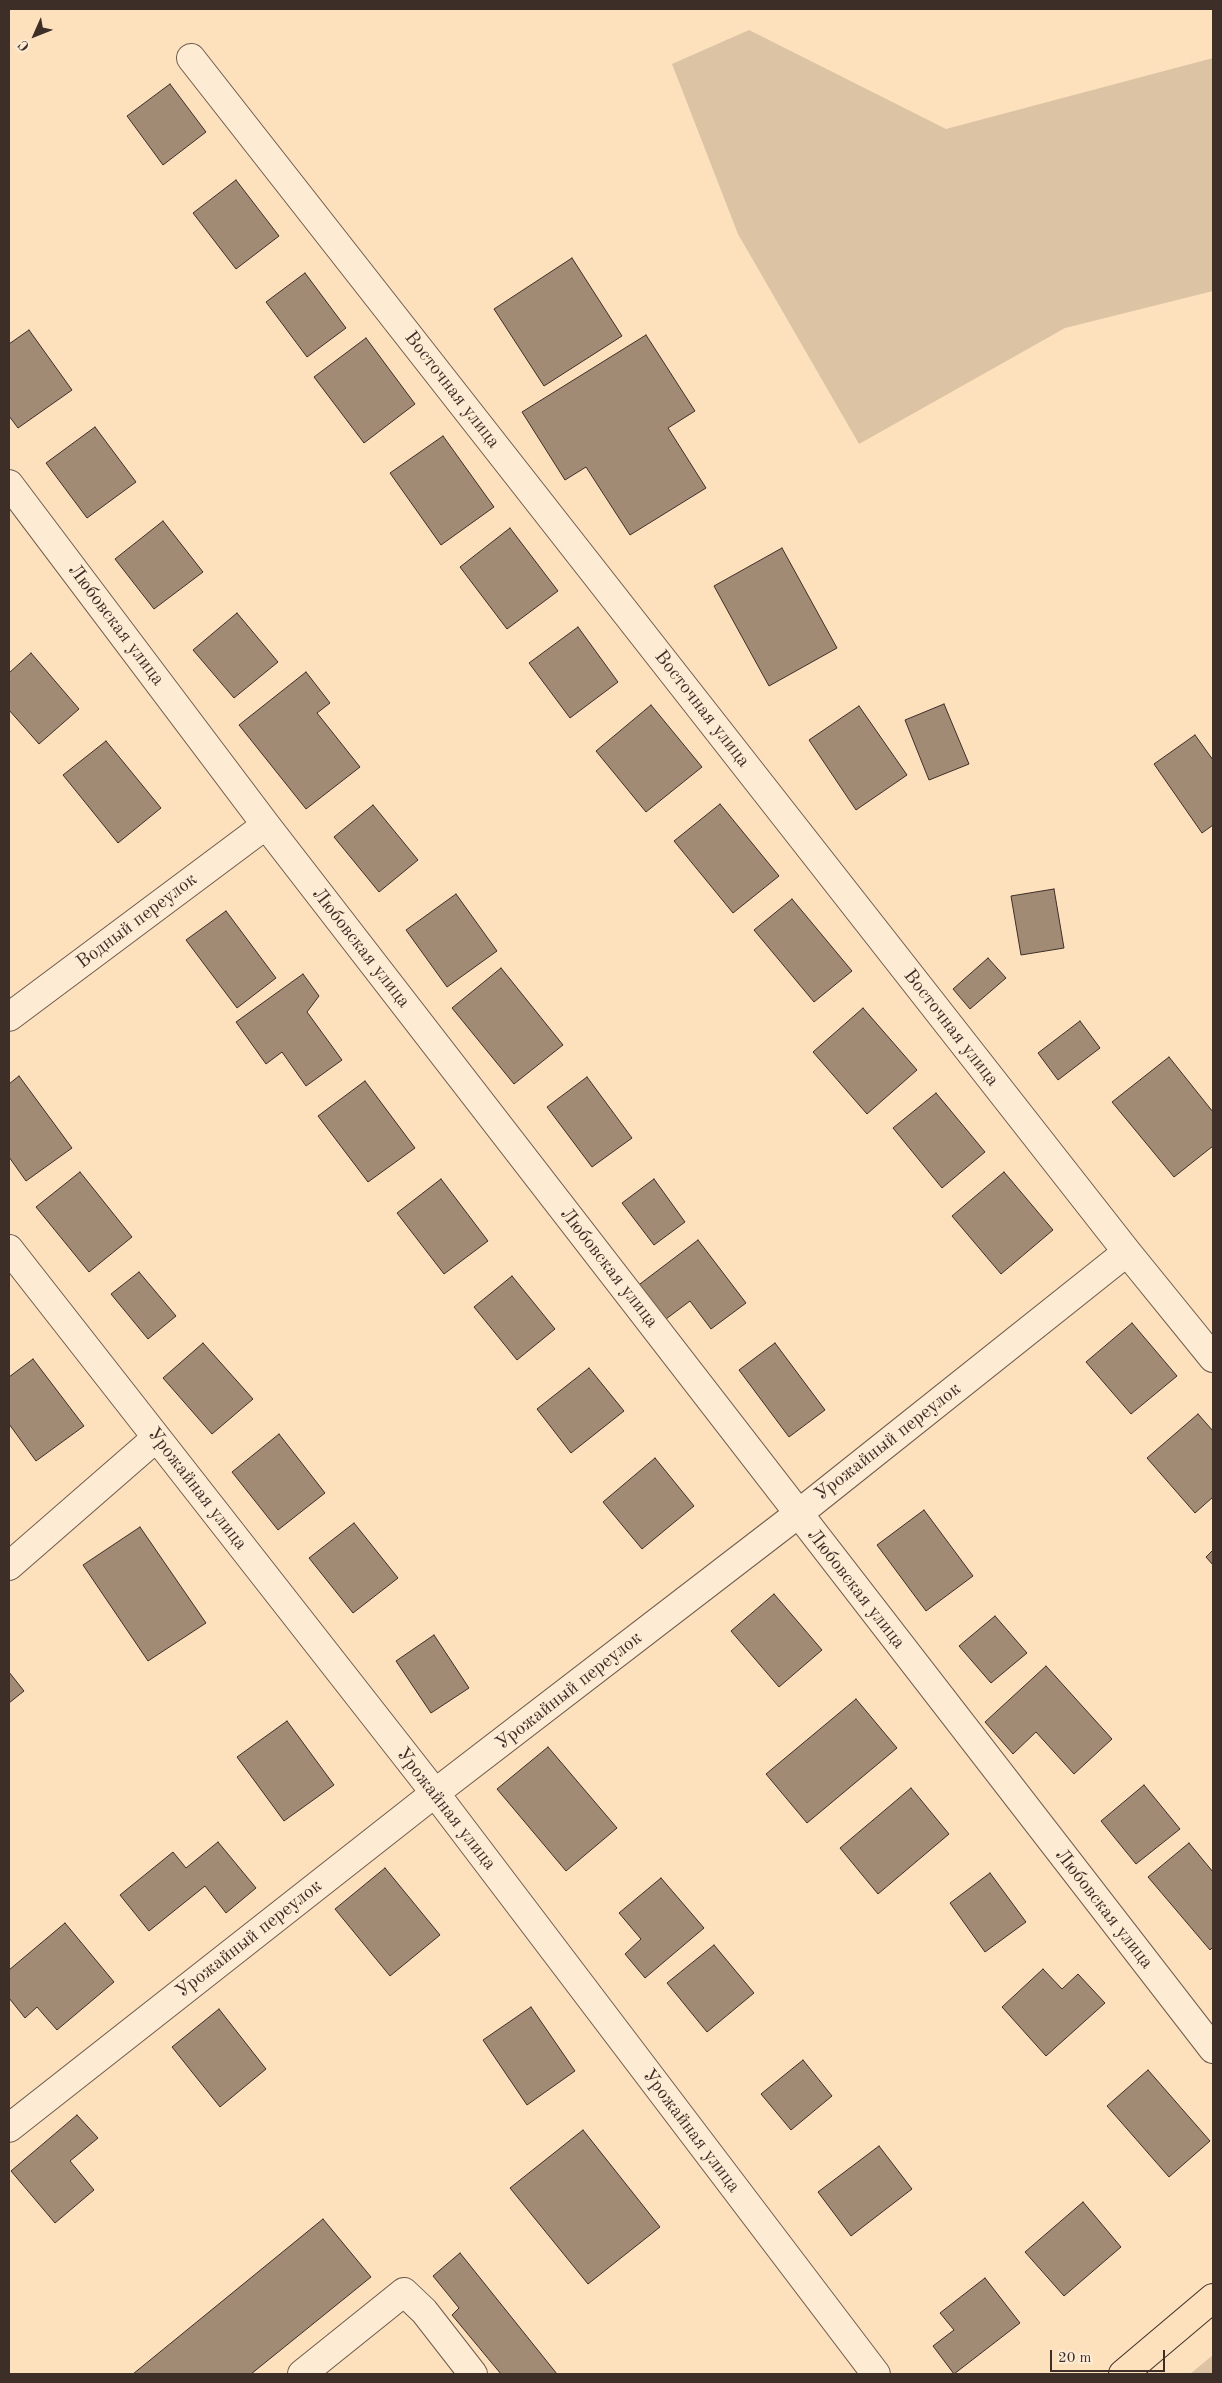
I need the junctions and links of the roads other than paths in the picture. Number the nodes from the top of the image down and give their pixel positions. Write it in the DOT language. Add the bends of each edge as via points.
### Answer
graph roads {
  1 [pos="191,58"];
  2 [pos="9,484"];
  3 [pos="266,824"];
  4 [pos="9,1017"];
  5 [pos="9,1249"];
  6 [pos="1127,1252"];
  7 [pos="1213,1358"];
  8 [pos="156,1438"];
  9 [pos="798,1514"];
  10 [pos="9,1566"];
  11 [pos="435,1793"];
  12 [pos="1213,2049"];
  13 [pos="9,2128"];
  14 [pos="1213,2298"];
  15 [pos="302,2374"];
  16 [pos="473,2374"];
  17 [pos="876,2374"];
  18 [pos="1123,2374"];
  1 -- 6 [label="street, Восточная улица"];
  2 -- 3 [label="street, Любовская улица"];
  3 -- 4 [label="street, Водный переулок"];
  3 -- 9 [label="street, Любовская улица"];
  5 -- 8 [label="street, Урожайная улица"];
  6 -- 7 [label="street, Восточная улица"];
  6 -- 9 [label="street, Урожайный переулок"];
  8 -- 10 [label="street"];
  8 -- 11 [label="street, Урожайная улица"];
  9 -- 11 [label="street, Урожайный переулок"];
  9 -- 12 [label="street, Любовская улица"];
  11 -- 13 [label="street, Урожайный переулок"];
  11 -- 17 [label="street, Урожайная улица"];
  14 -- 18 [label="main road"];
  15 -- 16 [label="street" via="404,2292 424,2311"];
}
